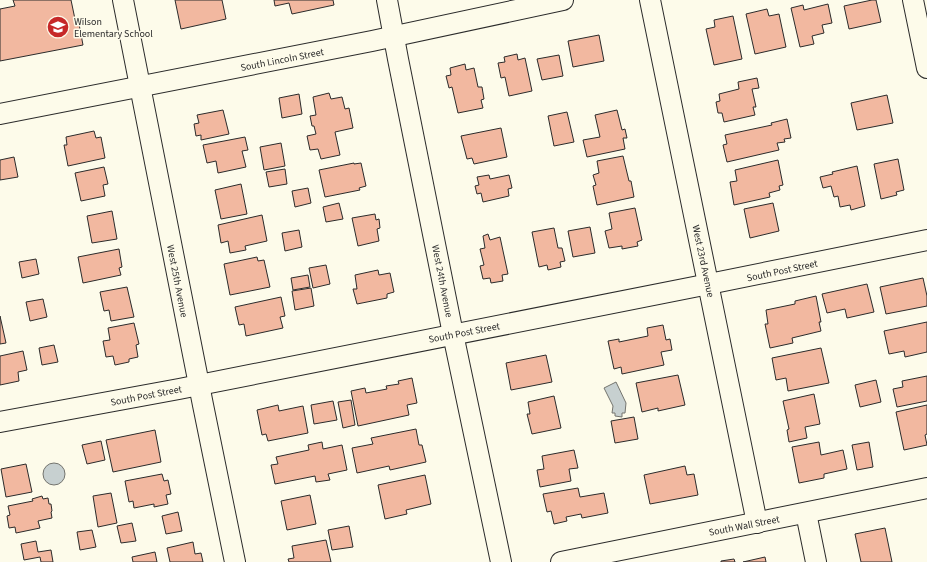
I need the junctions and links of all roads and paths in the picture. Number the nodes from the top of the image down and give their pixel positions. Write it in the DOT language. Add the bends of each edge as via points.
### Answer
graph roads {
  1 [pos="122,0"];
  2 [pos="387,0"];
  3 [pos="563,0"];
  4 [pos="650,0"];
  5 [pos="913,0"];
  6 [pos="394,36"];
  7 [pos="927,68"];
  8 [pos="140,87"];
  9 [pos="0,114"];
  10 [pos="927,240"];
  11 [pos="709,284"];
  12 [pos="454,334"];
  13 [pos="199,385"];
  14 [pos="0,422"];
  15 [pos="927,488"];
  16 [pos="806,513"];
  17 [pos="757,523"];
  18 [pos="235,562"];
  19 [pos="501,562"];
  20 [pos="561,562"];
  21 [pos="816,562"];
  1 -- 8 [label="street, West 25th Avenue"];
  2 -- 6 [label="street, West 24th Avenue"];
  3 -- 6 [label="street, South Lincoln Street"];
  4 -- 11 [label="street, West 23rd Avenue"];
  5 -- 7 [label="street"];
  6 -- 8 [label="street, South Lincoln Street"];
  6 -- 12 [label="street, West 24th Avenue"];
  8 -- 9 [label="street, South Lincoln Street"];
  8 -- 13 [label="street, West 25th Avenue"];
  10 -- 11 [label="street, South Post Street"];
  11 -- 12 [label="street, South Post Street"];
  11 -- 17 [label="street, West 23rd Avenue"];
  12 -- 13 [label="street, South Post Street"];
  12 -- 19 [label="street, West 24th Avenue"];
  13 -- 14 [label="street, South Post Street"];
  13 -- 18 [label="street, West 25th Avenue"];
  15 -- 16 [label="street, South Wall Street"];
  16 -- 17 [label="street, South Wall Street"];
  16 -- 21 [label="street"];
  17 -- 20 [label="street, South Wall Street"];
}
